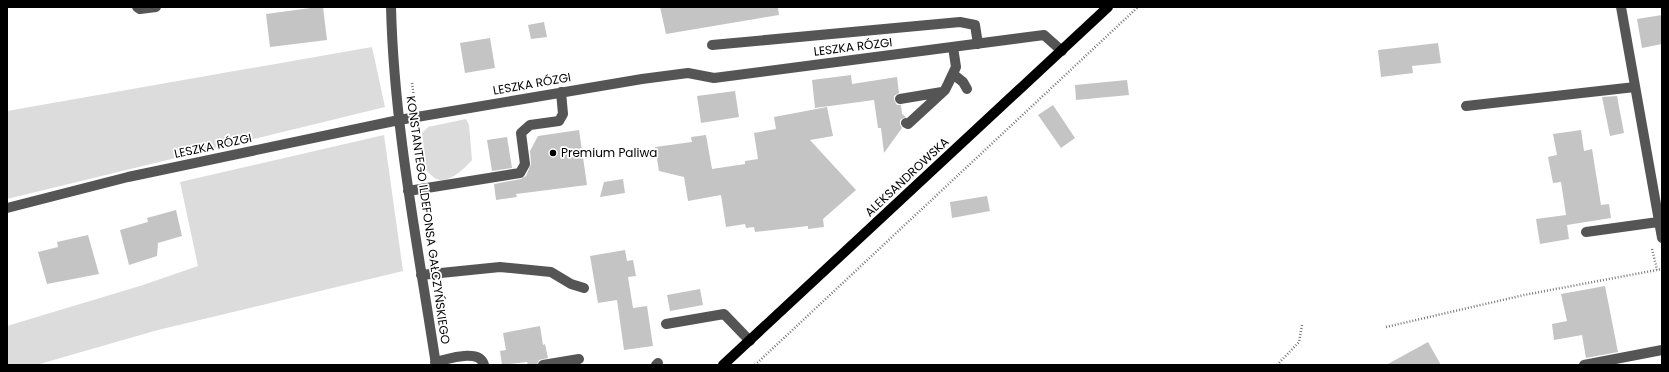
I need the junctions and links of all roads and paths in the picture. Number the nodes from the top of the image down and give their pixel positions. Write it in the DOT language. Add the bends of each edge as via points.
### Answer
graph roads {
  1 [pos="137,7"];
  2 [pos="156,7"];
  3 [pos="391,7"];
  4 [pos="1108,7"];
  5 [pos="1138,7"];
  6 [pos="1621,7"];
  7 [pos="978,44"];
  8 [pos="712,45"];
  9 [pos="953,47"];
  10 [pos="1062,51"];
  11 [pos="953,74"];
  12 [pos="1635,87"];
  13 [pos="967,89"];
  14 [pos="561,92"];
  15 [pos="942,92"];
  16 [pos="900,99"];
  17 [pos="1466,106"];
  18 [pos="399,120"];
  19 [pos="906,123"];
  20 [pos="408,191"];
  21 [pos="7,208"];
  22 [pos="1658,222"];
  23 [pos="1586,232"];
  24 [pos="1662,238"];
  25 [pos="1662,269"];
  26 [pos="421,275"];
  27 [pos="584,288"];
  28 [pos="666,324"];
  29 [pos="1302,325"];
  30 [pos="1386,327"];
  31 [pos="750,341"];
  32 [pos="1662,350"];
  33 [pos="579,359"];
  34 [pos="435,363"];
  35 [pos="484,365"];
  36 [pos="543,365"];
  37 [pos="723,365"];
  38 [pos="755,365"];
  39 [pos="1277,365"];
  40 [pos="1584,365"];
  1 -- 2 [label="street"];
  3 -- 18 [label="street, KONSTANTEGO ILDEFONSA GAŁCZYŃSKIEGO"];
  4 -- 10 [label="main road, ALEKSANDROWSKA"];
  5 -- 38 [label="path"];
  6 -- 12 [label="street"];
  7 -- 8 [label="street" via="975,25 960,22"];
  7 -- 9 [label="street, LESZKA RÓZGI"];
  7 -- 10 [label="street, LESZKA RÓZGI" via="1044,35"];
  9 -- 11 [label="street" via="956,67"];
  9 -- 14 [label="street, LESZKA RÓZGI" via="714,78 688,73"];
  10 -- 31 [label="main road, ALEKSANDROWSKA"];
  11 -- 13 [label="street"];
  11 -- 15 [label="street"];
  12 -- 17 [label="street"];
  12 -- 22 [label="street"];
  14 -- 18 [label="street, LESZKA RÓZGI"];
  14 -- 20 [label="street" via="563,114 559,121 530,125 521,133 525,164 520,173"];
  15 -- 16 [label="street"];
  15 -- 19 [label="street" via="908,124"];
  18 -- 20 [label="street, KONSTANTEGO ILDEFONSA GAŁCZYŃSKIEGO"];
  18 -- 21 [label="street, LESZKA RÓZGI" via="128,177"];
  20 -- 26 [label="street, KONSTANTEGO ILDEFONSA GAŁCZYŃSKIEGO"];
  22 -- 23 [label="street"];
  22 -- 24 [label="street"];
  25 -- 30 [label="path" via="1524,295"];
  26 -- 27 [label="street" via="500,267 551,272 571,284"];
  26 -- 34 [label="street, KONSTANTEGO ILDEFONSA GAŁCZYŃSKIEGO"];
  28 -- 31 [label="street" via="724,314"];
  29 -- 39 [label="path" via="1299,342"];
  31 -- 37 [label="main road, ALEKSANDROWSKA"];
  32 -- 40 [label="street"];
  33 -- 36 [label="street"];
  34 -- 35 [label="street" via="472,355 483,360"];
}
